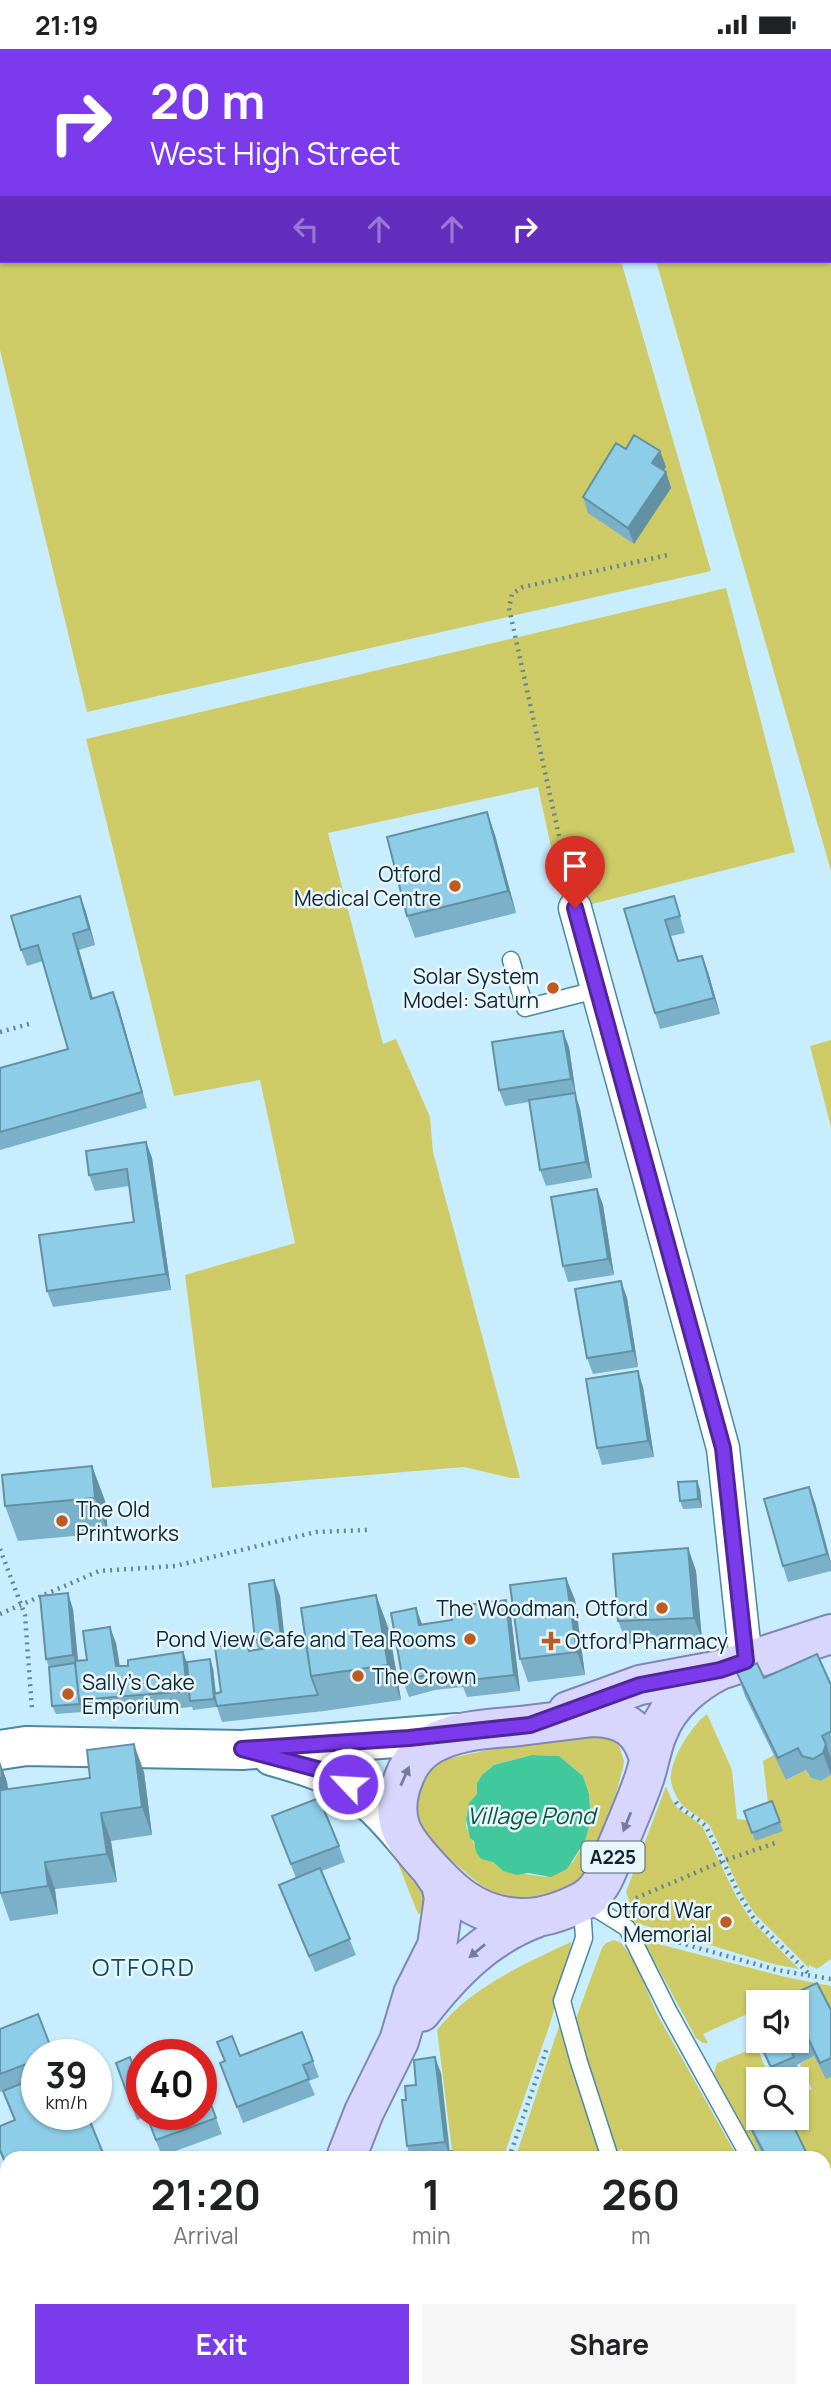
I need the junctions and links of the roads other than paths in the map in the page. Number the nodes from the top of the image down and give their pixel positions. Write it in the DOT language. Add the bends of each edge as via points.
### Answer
graph roads {
  1 [pos="575,908"];
  2 [pos="511,960"];
  3 [pos="596,990"];
  4 [pos="831,1634"];
  5 [pos="733,1666"];
  6 [pos="530,1725"];
  7 [pos="467,1731"];
  8 [pos="13,1748"];
  9 [pos="242,1749"];
  10 [pos="649,1758"];
  11 [pos="419,1855"];
  12 [pos="580,1903"];
  13 [pos="536,1918"];
  14 [pos="399,2041"];
  15 [pos="349,2151"];
  16 [pos="608,2151"];
  17 [pos="746,2151"];
  1 -- 3 [label="street"];
  2 -- 3 [label="lane" via="525,1008"];
  3 -- 5 [label="street" via="723,1448"];
  4 -- 5 [label="main road, A225"];
  5 -- 6 [label="main road, A225" via="640,1685"];
  5 -- 10 [label="main road, A225" via="693,1686 669,1711"];
  6 -- 7 [label="main road, A225"];
  6 -- 10 [label="main road, A225" via="611,1718 635,1730"];
  7 -- 9 [label="street"];
  11 -- 7 [label="main road, A225, one-way" via="400,1827 397,1804 402,1782 416,1756 429,1745"];
  8 -- 9 [label="street"];
  9 -- 11 [label="street" via="341,1779 369,1799"];
  10 -- 12 [label="main road, A225, one-way" via="604,1878 593,1895"];
  11 -- 13 [label="main road, A225" via="451,1891 476,1907 506,1917"];
  11 -- 14 [label="main road, A225" via="443,1891 443,1913 434,1955 413,1994"];
  12 -- 13 [label="main road, A225"];
  12 -- 16 [label="lane" via="584,1938 562,2001"];
  12 -- 17 [label="lane" via="627,1928"];
  13 -- 14 [label="main road, A225, one-way" via="505,1932 462,1964"];
  14 -- 15 [label="main road, A225"];
}
